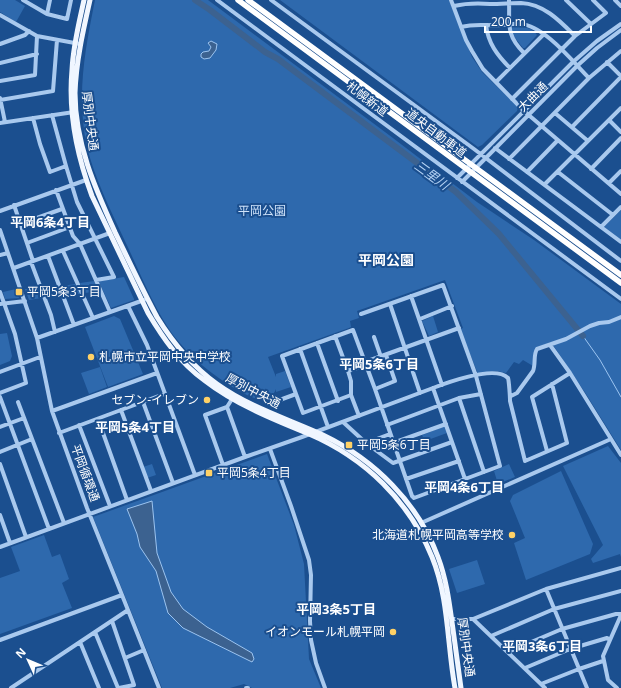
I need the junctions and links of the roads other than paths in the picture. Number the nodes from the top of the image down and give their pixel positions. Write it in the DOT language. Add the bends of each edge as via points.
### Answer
graph roads {
  1 [pos="23,0"];
  2 [pos="50,0"];
  3 [pos="71,0"];
  4 [pos="84,0"];
  5 [pos="90,0"];
  6 [pos="217,0"];
  7 [pos="238,0"];
  8 [pos="248,0"];
  9 [pos="271,0"];
  10 [pos="451,0"];
  11 [pos="535,0"];
  12 [pos="566,0"];
  13 [pos="593,0"];
  14 [pos="615,0"];
  15 [pos="29,2"];
  16 [pos="509,2"];
  17 [pos="532,5"];
  18 [pos="454,6"];
  19 [pos="621,6"];
  20 [pos="47,14"];
  21 [pos="0,15"];
  22 [pos="5,18"];
  23 [pos="0,22"];
  24 [pos="591,24"];
  25 [pos="621,24"];
  26 [pos="486,25"];
  27 [pos="508,25"];
  28 [pos="461,27"];
  29 [pos="621,30"];
  30 [pos="29,31"];
  31 [pos="544,34"];
  32 [pos="37,36"];
  33 [pos="576,36"];
  34 [pos="57,40"];
  35 [pos="0,44"];
  36 [pos="78,44"];
  37 [pos="561,50"];
  38 [pos="621,52"];
  39 [pos="37,54"];
  40 [pos="524,54"];
  41 [pos="573,62"];
  42 [pos="607,62"];
  43 [pos="0,63"];
  44 [pos="577,66"];
  45 [pos="510,68"];
  46 [pos="621,77"];
  47 [pos="589,78"];
  48 [pos="0,81"];
  49 [pos="496,82"];
  50 [pos="512,98"];
  51 [pos="0,99"];
  52 [pos="621,108"];
  53 [pos="524,111"];
  54 [pos="74,112"];
  55 [pos="555,113"];
  56 [pos="529,114"];
  57 [pos="52,115"];
  58 [pos="33,118"];
  59 [pos="609,120"];
  60 [pos="5,122"];
  61 [pos="0,123"];
  62 [pos="542,126"];
  63 [pos="572,127"];
  64 [pos="621,132"];
  65 [pos="621,138"];
  66 [pos="558,140"];
  67 [pos="588,141"];
  68 [pos="495,148"];
  69 [pos="481,154"];
  70 [pos="574,155"];
  71 [pos="486,158"];
  72 [pos="509,158"];
  73 [pos="66,166"];
  74 [pos="591,169"];
  75 [pos="621,171"];
  76 [pos="527,172"];
  77 [pos="558,172"];
  78 [pos="457,178"];
  79 [pos="86,180"];
  80 [pos="462,182"];
  81 [pos="609,183"];
  82 [pos="72,184"];
  83 [pos="545,184"];
  84 [pos="56,190"];
  85 [pos="621,194"];
  86 [pos="14,205"];
  87 [pos="621,207"];
  88 [pos="62,208"];
  89 [pos="0,211"];
  90 [pos="613,215"];
  91 [pos="20,224"];
  92 [pos="70,227"];
  93 [pos="601,227"];
  94 [pos="0,230"];
  95 [pos="110,233"];
  96 [pos="96,238"];
  97 [pos="621,242"];
  98 [pos="27,243"];
  99 [pos="80,244"];
  100 [pos="63,251"];
  101 [pos="8,253"];
  102 [pos="0,256"];
  103 [pos="48,256"];
  104 [pos="621,261"];
  105 [pos="32,262"];
  106 [pos="14,268"];
  107 [pos="621,275"];
  108 [pos="96,280"];
  109 [pos="621,283"];
  110 [pos="0,292"];
  111 [pos="412,296"];
  112 [pos="621,299"];
  113 [pos="145,300"];
  114 [pos="25,301"];
  115 [pos="2,304"];
  116 [pos="390,304"];
  117 [pos="128,306"];
  118 [pos="452,306"];
  119 [pos="110,312"];
  120 [pos="361,314"];
  121 [pos="621,317"];
  122 [pos="93,318"];
  123 [pos="420,319"];
  124 [pos="74,325"];
  125 [pos="459,328"];
  126 [pos="55,332"];
  127 [pos="335,336"];
  128 [pos="374,337"];
  129 [pos="37,338"];
  130 [pos="427,340"];
  131 [pos="317,343"];
  132 [pos="550,345"];
  133 [pos="405,348"];
  134 [pos="300,349"];
  135 [pos="386,355"];
  136 [pos="40,357"];
  137 [pos="381,357"];
  138 [pos="366,363"];
  139 [pos="22,364"];
  140 [pos="348,371"];
  141 [pos="0,372"];
  142 [pos="570,373"];
  143 [pos="157,374"];
  144 [pos="476,376"];
  145 [pos="552,384"];
  146 [pos="442,385"];
  147 [pos="433,388"];
  148 [pos="375,389"];
  149 [pos="0,393"];
  150 [pos="420,393"];
  151 [pos="164,394"];
  152 [pos="296,394"];
  153 [pos="481,394"];
  154 [pos="352,395"];
  155 [pos="511,396"];
  156 [pos="0,397"];
  157 [pos="459,398"];
  158 [pos="232,399"];
  159 [pos="338,400"];
  160 [pos="277,401"];
  161 [pos="18,402"];
  162 [pos="143,402"];
  163 [pos="440,405"];
  164 [pos="227,407"];
  165 [pos="321,407"];
  166 [pos="381,408"];
  167 [pos="121,410"];
  168 [pos="52,411"];
  169 [pos="359,416"];
  170 [pos="24,418"];
  171 [pos="98,419"];
  172 [pos="343,422"];
  173 [pos="10,423"];
  174 [pos="446,424"];
  175 [pos="79,425"];
  176 [pos="387,425"];
  177 [pos="0,427"];
  178 [pos="328,427"];
  179 [pos="315,432"];
  180 [pos="59,433"];
  181 [pos="309,434"];
  182 [pos="390,434"];
  183 [pos="32,439"];
  184 [pos="611,439"];
  185 [pos="366,442"];
  186 [pos="452,442"];
  187 [pos="393,443"];
  188 [pos="18,445"];
  189 [pos="270,449"];
  190 [pos="547,451"];
  191 [pos="0,452"];
  192 [pos="621,455"];
  193 [pos="245,457"];
  194 [pos="400,461"];
  195 [pos="459,461"];
  196 [pos="0,464"];
  197 [pos="223,465"];
  198 [pos="484,472"];
  199 [pos="194,475"];
  200 [pos="406,479"];
  201 [pos="465,479"];
  202 [pos="173,483"];
  203 [pos="150,491"];
  204 [pos="127,500"];
  205 [pos="110,506"];
  206 [pos="89,514"];
  207 [pos="0,515"];
  208 [pos="64,523"];
  209 [pos="421,523"];
  210 [pos="49,529"];
  211 [pos="26,537"];
  212 [pos="10,543"];
  213 [pos="0,547"];
  214 [pos="621,568"];
  215 [pos="546,589"];
  216 [pos="621,591"];
  217 [pos="122,595"];
  218 [pos="554,609"];
  219 [pos="128,610"];
  220 [pos="621,615"];
  221 [pos="452,619"];
  222 [pos="473,619"];
  223 [pos="112,621"];
  224 [pos="562,629"];
  225 [pos="95,632"];
  226 [pos="491,636"];
  227 [pos="0,640"];
  228 [pos="610,640"];
  229 [pos="80,642"];
  230 [pos="570,648"];
  231 [pos="144,650"];
  232 [pos="508,652"];
  233 [pos="125,658"];
  234 [pos="603,661"];
  235 [pos="525,668"];
  236 [pos="579,669"];
  237 [pos="543,686"];
  238 [pos="11,688"];
  239 [pos="99,688"];
  240 [pos="119,688"];
  241 [pos="159,688"];
  242 [pos="324,688"];
  243 [pos="455,688"];
  244 [pos="461,688"];
  245 [pos="587,688"];
  246 [pos="617,688"];
  1 -- 15 [label="street"];
  2 -- 20 [label="street"];
  3 -- 20 [label="street" via="67,19"];
  4 -- 36 [label="main road, 厚別中央通"];
  5 -- 36 [label="main road, 厚別中央通"];
  6 -- 78 [label="street, 札幌新道"];
  7 -- 109 [label="highway, 道央自動車道"];
  8 -- 107 [label="highway, 道央自動車道"];
  9 -- 69 [label="street, 札幌新道"];
  10 -- 18 [label="street"];
  11 -- 17 [label="street"];
  12 -- 24 [label="street"];
  13 -- 24 [label="street" via="606,13"];
  14 -- 19 [label="street"];
  15 -- 20 [label="street"];
  16 -- 17 [label="street"];
  16 -- 18 [label="street" via="467,3"];
  16 -- 27 [label="street"];
  17 -- 33 [label="street" via="549,12"];
  18 -- 28 [label="street"];
  21 -- 22 [label="street"];
  22 -- 23 [label="street"];
  22 -- 30 [label="street"];
  24 -- 33 [label="street"];
  25 -- 41 [label="street, 大曲通" via="596,41"];
  26 -- 27 [label="street"];
  26 -- 28 [label="street" via="473,24"];
  26 -- 45 [label="street" via="490,43 497,55"];
  27 -- 31 [label="street" via="534,27"];
  27 -- 40 [label="street" via="511,36"];
  28 -- 49 [label="street" via="477,61"];
  29 -- 44 [label="street, 大曲通"];
  30 -- 32 [label="street"];
  30 -- 35 [label="street" via="25,35"];
  31 -- 37 [label="street"];
  31 -- 40 [label="street"];
  32 -- 34 [label="street"];
  32 -- 39 [label="street"];
  33 -- 37 [label="street"];
  34 -- 36 [label="street"];
  34 -- 51 [label="street" via="53,91"];
  36 -- 54 [label="main road, 厚別中央通" via="72,69"];
  37 -- 41 [label="street"];
  37 -- 50 [label="street"];
  38 -- 42 [label="street"];
  39 -- 43 [label="street"];
  39 -- 48 [label="street" via="35,75"];
  40 -- 45 [label="street"];
  41 -- 44 [label="street"];
  41 -- 53 [label="street, 大曲通"];
  42 -- 46 [label="street"];
  42 -- 47 [label="street"];
  44 -- 47 [label="street"];
  44 -- 56 [label="street, 大曲通"];
  45 -- 49 [label="street"];
  46 -- 63 [label="street"];
  47 -- 55 [label="street"];
  49 -- 50 [label="street"];
  50 -- 53 [label="street"];
  51 -- 60 [label="street"];
  52 -- 59 [label="street"];
  53 -- 56 [label="street"];
  53 -- 69 [label="street, 大曲通"];
  54 -- 57 [label="street"];
  54 -- 79 [label="main road, 厚別中央通" via="78,151"];
  54 -- 113 [label="main road, 厚別中央通" via="91,178"];
  55 -- 62 [label="street"];
  55 -- 63 [label="street"];
  56 -- 62 [label="street"];
  56 -- 68 [label="street, 大曲通"];
  57 -- 58 [label="street"];
  57 -- 73 [label="street"];
  58 -- 60 [label="street"];
  58 -- 73 [label="street" via="50,172"];
  59 -- 64 [label="street"];
  59 -- 67 [label="street"];
  60 -- 61 [label="street"];
  62 -- 66 [label="street"];
  62 -- 72 [label="street"];
  63 -- 67 [label="street"];
  65 -- 74 [label="street"];
  66 -- 70 [label="street"];
  66 -- 76 [label="street"];
  67 -- 70 [label="street"];
  68 -- 71 [label="street, 大曲通"];
  68 -- 72 [label="street"];
  69 -- 71 [label="street, 札幌新道"];
  69 -- 78 [label="street, 大曲通"];
  70 -- 74 [label="street"];
  70 -- 77 [label="street"];
  71 -- 80 [label="street, 大曲通"];
  71 -- 104 [label="street, 札幌新道"];
  72 -- 76 [label="street"];
  73 -- 82 [label="street"];
  74 -- 81 [label="street"];
  75 -- 81 [label="street"];
  76 -- 83 [label="street"];
  77 -- 83 [label="street"];
  77 -- 90 [label="street"];
  78 -- 80 [label="street, 札幌新道"];
  79 -- 82 [label="street"];
  79 -- 95 [label="main road, 厚別中央通"];
  80 -- 112 [label="street, 札幌新道"];
  81 -- 85 [label="street"];
  82 -- 84 [label="street"];
  82 -- 96 [label="street"];
  83 -- 93 [label="street"];
  84 -- 86 [label="street"];
  84 -- 88 [label="street"];
  86 -- 89 [label="street"];
  86 -- 91 [label="street"];
  87 -- 90 [label="street"];
  88 -- 91 [label="street"];
  88 -- 92 [label="street"];
  90 -- 93 [label="street"];
  91 -- 98 [label="street"];
  92 -- 98 [label="street"];
  92 -- 99 [label="street"];
  93 -- 97 [label="street"];
  94 -- 101 [label="street, 平岡循環通"];
  95 -- 96 [label="street"];
  95 -- 113 [label="main road, 厚別中央通"];
  96 -- 99 [label="street"];
  96 -- 108 [label="street" via="114,277"];
  98 -- 105 [label="street"];
  99 -- 100 [label="street"];
  99 -- 108 [label="street"];
  100 -- 103 [label="street"];
  100 -- 122 [label="street"];
  101 -- 102 [label="street"];
  101 -- 106 [label="street, 平岡循環通"];
  103 -- 105 [label="street"];
  103 -- 124 [label="street"];
  105 -- 106 [label="street"];
  105 -- 126 [label="street"];
  106 -- 114 [label="street, 平岡循環通"];
  108 -- 119 [label="street"];
  110 -- 115 [label="street"];
  111 -- 116 [label="street"];
  111 -- 118 [label="street" via="443,284"];
  111 -- 123 [label="street"];
  113 -- 117 [label="street"];
  113 -- 158 [label="main road, 厚別中央通" via="158,330 176,354 203,380"];
  113 -- 179 [label="main road, 厚別中央通" via="174,343 206,376 245,400"];
  114 -- 115 [label="street"];
  114 -- 129 [label="street, 平岡循環通"];
  115 -- 139 [label="street" via="15,334"];
  116 -- 120 [label="street"];
  116 -- 133 [label="street"];
  117 -- 119 [label="street"];
  117 -- 143 [label="street" via="147,345"];
  118 -- 123 [label="street"];
  118 -- 125 [label="street"];
  119 -- 122 [label="street"];
  121 -- 132 [label="street" via="599,322"];
  122 -- 124 [label="street"];
  123 -- 130 [label="street"];
  124 -- 126 [label="street"];
  125 -- 130 [label="street"];
  125 -- 144 [label="street"];
  126 -- 129 [label="street"];
  127 -- 131 [label="street"];
  127 -- 138 [label="street" via="353,330"];
  127 -- 140 [label="street"];
  128 -- 137 [label="street"];
  129 -- 136 [label="street, 平岡循環通"];
  130 -- 133 [label="street"];
  130 -- 146 [label="street"];
  131 -- 134 [label="street"];
  131 -- 159 [label="street"];
  132 -- 142 [label="street"];
  132 -- 155 [label="street" via="535,351 533,371 517,393"];
  133 -- 135 [label="street"];
  133 -- 150 [label="street"];
  134 -- 152 [label="street" via="282,356"];
  134 -- 165 [label="street"];
  135 -- 137 [label="street"];
  135 -- 148 [label="street" via="395,381"];
  136 -- 139 [label="street"];
  136 -- 168 [label="street, 平岡循環通"];
  137 -- 138 [label="street"];
  138 -- 140 [label="street"];
  138 -- 148 [label="street"];
  139 -- 141 [label="street"];
  139 -- 149 [label="street" via="26,383"];
  140 -- 154 [label="street"];
  142 -- 145 [label="street"];
  142 -- 184 [label="street"];
  143 -- 151 [label="street"];
  143 -- 168 [label="street"];
  144 -- 146 [label="street"];
  144 -- 153 [label="street"];
  144 -- 155 [label="street" via="503,374 508,378"];
  145 -- 190 [label="street" via="532,397"];
  145 -- 190 [label="street" via="567,443"];
  146 -- 147 [label="street"];
  147 -- 150 [label="street"];
  147 -- 163 [label="street"];
  148 -- 166 [label="street"];
  150 -- 166 [label="street"];
  151 -- 162 [label="street"];
  151 -- 199 [label="street"];
  152 -- 160 [label="street"];
  152 -- 165 [label="street" via="303,414"];
  153 -- 157 [label="street"];
  153 -- 198 [label="street" via="500,466"];
  154 -- 159 [label="street"];
  154 -- 169 [label="street"];
  155 -- 190 [label="street" via="510,401 525,461"];
  156 -- 173 [label="street"];
  157 -- 163 [label="street"];
  157 -- 198 [label="street"];
  158 -- 164 [label="street"];
  158 -- 181 [label="main road, 厚別中央通"];
  159 -- 165 [label="street"];
  161 -- 170 [label="street"];
  162 -- 167 [label="street"];
  162 -- 202 [label="street"];
  163 -- 174 [label="street"];
  163 -- 176 [label="street"];
  164 -- 193 [label="street"];
  164 -- 197 [label="street" via="205,415"];
  165 -- 178 [label="street"];
  166 -- 169 [label="street"];
  166 -- 176 [label="street"];
  167 -- 171 [label="street"];
  167 -- 203 [label="street"];
  168 -- 180 [label="street, 平岡循環通"];
  169 -- 172 [label="street"];
  170 -- 173 [label="street"];
  170 -- 183 [label="street"];
  171 -- 175 [label="street"];
  171 -- 204 [label="street"];
  172 -- 178 [label="street"];
  172 -- 185 [label="street"];
  173 -- 177 [label="street"];
  173 -- 188 [label="street"];
  174 -- 186 [label="street"];
  174 -- 187 [label="street"];
  175 -- 180 [label="street"];
  175 -- 205 [label="street"];
  176 -- 182 [label="street"];
  178 -- 179 [label="street"];
  179 -- 181 [label="street"];
  179 -- 209 [label="main road, 厚別中央通" via="357,454 378,471 404,497"];
  180 -- 206 [label="street, 平岡循環通"];
  181 -- 189 [label="street"];
  181 -- 243 [label="main road, 厚別中央通" via="351,457 377,477 402,504 420,531 433,558 439,579"];
  182 -- 185 [label="street"];
  182 -- 187 [label="street"];
  183 -- 188 [label="street"];
  183 -- 208 [label="street"];
  184 -- 192 [label="street"];
  184 -- 209 [label="street"];
  185 -- 194 [label="street" via="393,463"];
  186 -- 194 [label="street"];
  186 -- 195 [label="street"];
  187 -- 194 [label="street"];
  188 -- 191 [label="street"];
  188 -- 210 [label="street"];
  189 -- 193 [label="street"];
  189 -- 242 [label="street" via="309,560 311,640"];
  193 -- 197 [label="street"];
  194 -- 200 [label="street"];
  195 -- 200 [label="street"];
  195 -- 201 [label="street"];
  196 -- 211 [label="street"];
  197 -- 199 [label="street"];
  198 -- 201 [label="street"];
  199 -- 202 [label="street"];
  200 -- 201 [label="street" via="414,498"];
  202 -- 203 [label="street"];
  203 -- 204 [label="street"];
  204 -- 205 [label="street"];
  205 -- 206 [label="street"];
  206 -- 208 [label="street"];
  206 -- 217 [label="street, 平岡循環通"];
  207 -- 212 [label="street"];
  208 -- 210 [label="street"];
  209 -- 221 [label="main road, 厚別中央通" via="438,557"];
  210 -- 211 [label="street"];
  211 -- 212 [label="street"];
  212 -- 213 [label="street"];
  214 -- 215 [label="street"];
  215 -- 218 [label="street"];
  215 -- 222 [label="street"];
  216 -- 218 [label="street"];
  217 -- 219 [label="street, 平岡循環通"];
  217 -- 227 [label="street"];
  218 -- 224 [label="street"];
  218 -- 226 [label="street"];
  219 -- 223 [label="street"];
  219 -- 231 [label="street, 平岡循環通"];
  220 -- 224 [label="street" via="616,614"];
  220 -- 228 [label="street"];
  221 -- 222 [label="street"];
  221 -- 244 [label="main road, 厚別中央通"];
  222 -- 226 [label="street"];
  223 -- 225 [label="street"];
  223 -- 233 [label="street"];
  224 -- 230 [label="street"];
  224 -- 232 [label="street"];
  225 -- 229 [label="street"];
  225 -- 240 [label="street"];
  226 -- 232 [label="street"];
  228 -- 230 [label="street" via="607,638"];
  228 -- 234 [label="street"];
  229 -- 238 [label="street"];
  229 -- 239 [label="street"];
  230 -- 235 [label="street"];
  230 -- 236 [label="street"];
  231 -- 233 [label="street"];
  231 -- 241 [label="street, 平岡循環通"];
  232 -- 235 [label="street"];
  233 -- 240 [label="street" via="134,685"];
  234 -- 236 [label="street"];
  234 -- 246 [label="street" via="608,680"];
  235 -- 237 [label="street"];
  236 -- 237 [label="street"];
  236 -- 245 [label="street"];
}
